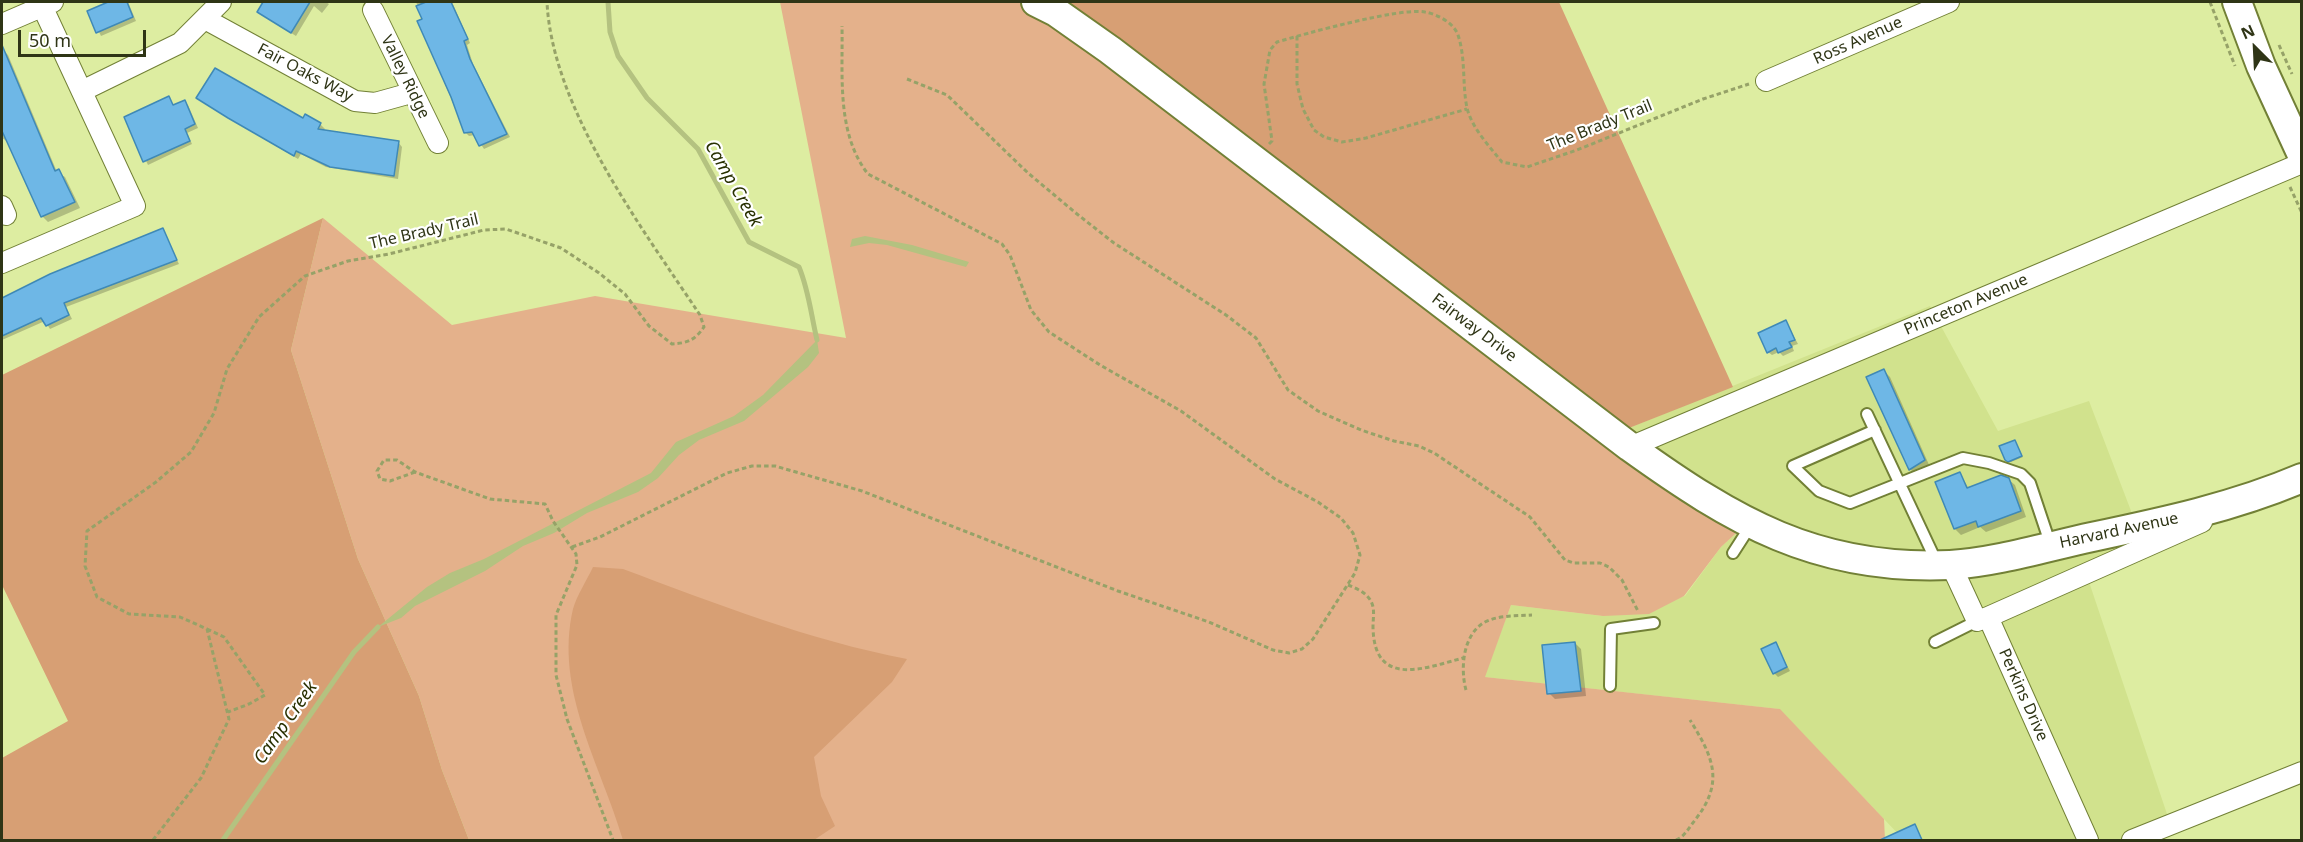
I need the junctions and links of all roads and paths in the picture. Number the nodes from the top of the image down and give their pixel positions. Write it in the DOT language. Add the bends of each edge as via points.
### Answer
graph roads {
  1 [pos="221,2"];
  2 [pos="547,2"];
  3 [pos="1036,2"];
  4 [pos="1949,2"];
  5 [pos="2236,2"];
  6 [pos="48,4"];
  7 [pos="373,10"];
  8 [pos="205,19"];
  9 [pos="2,24"];
  10 [pos="842,26"];
  11 [pos="1297,36"];
  12 [pos="2278,42"];
  13 [pos="2292,76"];
  14 [pos="907,79"];
  15 [pos="1766,81"];
  16 [pos="82,92"];
  17 [pos="411,93"];
  18 [pos="1467,109"];
  19 [pos="438,143"];
  20 [pos="2301,155"];
  21 [pos="1256,161"];
  22 [pos="2301,163"];
  23 [pos="2,263"];
  24 [pos="1867,414"];
  25 [pos="1875,430"];
  26 [pos="1630,447"];
  27 [pos="415,472"];
  28 [pos="2293,482"];
  29 [pos="1900,484"];
  30 [pos="1751,525"];
  31 [pos="2051,546"];
  32 [pos="572,547"];
  33 [pos="1733,554"];
  34 [pos="1944,565"];
  35 [pos="1348,585"];
  36 [pos="1532,615"];
  37 [pos="1983,619"];
  38 [pos="1650,624"];
  39 [pos="207,629"];
  40 [pos="1935,642"];
  41 [pos="1463,658"];
  42 [pos="1610,686"];
  43 [pos="1466,690"];
  44 [pos="228,713"];
  45 [pos="1690,720"];
  46 [pos="2301,772"];
  47 [pos="153,840"];
  48 [pos="613,840"];
  49 [pos="1676,840"];
  50 [pos="2088,840"];
  51 [pos="2132,840"];
  1 -- 8 [label="street"];
  2 -- 39 [label="path, The Brady Trail" via="548,23 563,82 598,152 704,327 697,338 672,344 649,326 625,294 599,273 561,248 506,229 484,230 348,261 305,276 259,317 227,369 214,413 190,452 156,482 87,531 85,566 97,597 129,614 180,616"];
  3 -- 21 [label="street, Fairway Drive" via="1081,29"];
  4 -- 15 [label="street, Ross Avenue"];
  5 -- 20 [label="street"];
  6 -- 9 [label="street"];
  6 -- 16 [label="street"];
  7 -- 17 [label="street, Valley Ridge"];
  8 -- 16 [label="street" via="180,43"];
  8 -- 17 [label="street, Fair Oaks Way" via="355,101 375,103"];
  10 -- 35 [label="path" via="849,140 855,158 867,174 1002,244 1031,310 1049,332 1181,411 1275,479 1341,518 1353,533 1360,555"];
  11 -- 18 [label="path, The Brady Trail" via="1423,11 1442,18 1457,32 1462,49"];
  11 -- 18 [label="path" via="1297,84 1303,109 1314,130 1324,137 1342,142 1366,138"];
  11 -- 21 [label="path, The Brady Trail" via="1277,42 1270,50 1264,84 1272,141 1260,150"];
  12 -- 13 [label="path"];
  14 -- 38 [label="path" via="947,95 1028,173 1096,229 1256,338 1288,390 1318,411 1361,430 1434,453 1530,517 1565,560 1609,567"];
  15 -- 18 [label="path, The Brady Trail" via="1739,86 1527,166 1502,162"];
  16 -- 23 [label="street" via="135,206"];
  17 -- 19 [label="street, Valley Ridge"];
  21 -- 26 [label="street, Fairway Drive"];
  22 -- 26 [label="street, Princeton Avenue"];
  24 -- 25 [label="lane"];
  25 -- 29 [label="lane"];
  25 -- 29 [label="lane" via="1793,466 1819,491 1850,503"];
  26 -- 30 [label="street, Fairway Drive" via="1707,501"];
  27 -- 27 [label="path" via="397,460 384,460 377,471 380,479 390,481"];
  27 -- 32 [label="path" via="490,499 545,504"];
  28 -- 31 [label="street, Harvard Avenue" via="2184,518"];
  28 -- 37 [label="street, Harvard Avenue" via="2015,613"];
  29 -- 31 [label="lane" via="1963,458 2021,474 2030,483"];
  29 -- 34 [label="lane"];
  30 -- 33 [label="lane"];
  30 -- 34 [label="street, Fairway Drive" via="1803,546 1840,555"];
  31 -- 34 [label="street, Harvard Avenue"];
  32 -- 35 [label="path" via="600,537 727,473 752,466 775,466 862,491 1118,591 1209,622 1273,650 1289,653 1302,649"];
  32 -- 48 [label="path" via="577,565 556,615 556,675 567,719"];
  34 -- 37 [label="street, Perkins Drive"];
  35 -- 41 [label="path" via="1370,598 1375,644 1388,666 1402,671 1418,670"];
  36 -- 41 [label="path" via="1485,622 1476,630"];
  37 -- 40 [label="lane"];
  37 -- 50 [label="street, Perkins Drive"];
  38 -- 42 [label="lane" via="1611,629"];
  39 -- 44 [label="path"];
  39 -- 44 [label="path, The Brady Trail" via="224,637 265,695"];
  41 -- 43 [label="path"];
  44 -- 47 [label="path" via="229,719 201,778"];
  45 -- 49 [label="path" via="1714,766 1714,780 1698,817"];
  46 -- 51 [label="street"];
}
